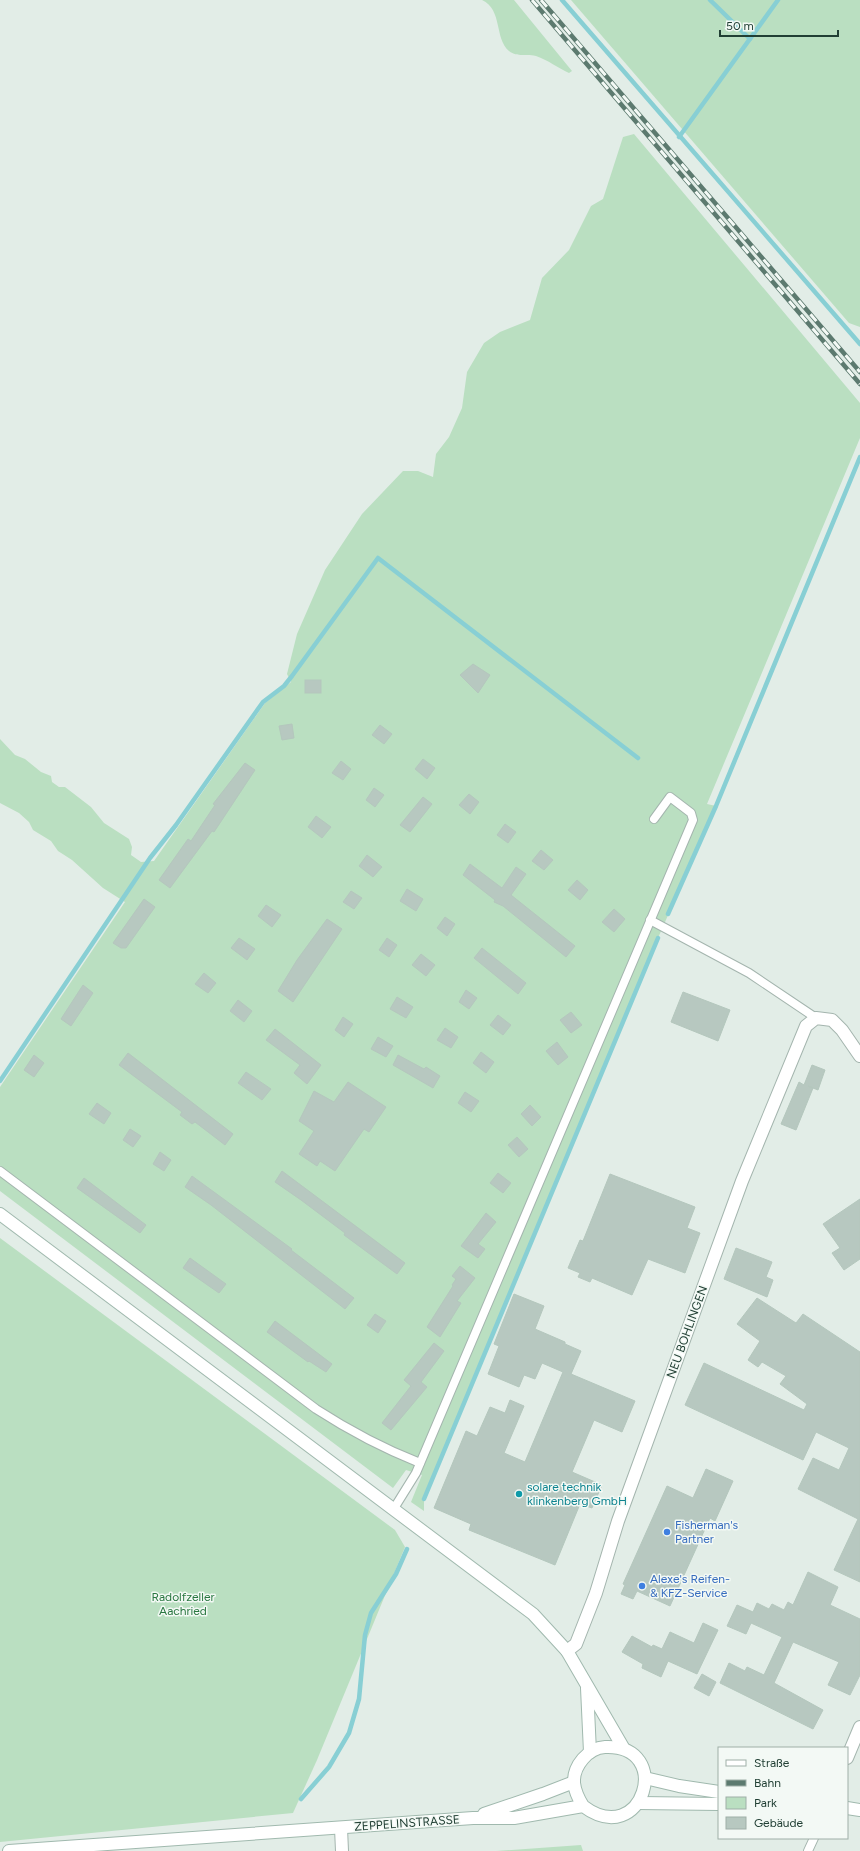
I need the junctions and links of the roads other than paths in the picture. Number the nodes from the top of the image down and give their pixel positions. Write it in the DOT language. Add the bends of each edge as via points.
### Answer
graph roads {
  1 [pos="654,819"];
  2 [pos="650,920"];
  3 [pos="816,1018"];
  4 [pos="860,1056"];
  5 [pos="0,1171"];
  6 [pos="0,1214"];
  7 [pos="420,1463"];
  8 [pos="393,1510"];
  9 [pos="567,1651"];
  10 [pos="587,1685"];
  11 [pos="860,1727"];
  12 [pos="624,1749"];
  13 [pos="590,1752"];
  14 [pos="848,1756"];
  15 [pos="645,1778"];
  16 [pos="574,1782"];
  17 [pos="718,1792"];
  18 [pos="639,1804"];
  19 [pos="718,1804"];
  20 [pos="583,1806"];
  21 [pos="848,1808"];
  22 [pos="860,1810"];
  23 [pos="473,1818"];
  24 [pos="341,1828"];
  25 [pos="814,1839"];
  26 [pos="9,1851"];
  27 [pos="342,1851"];
  28 [pos="808,1851"];
  1 -- 2 [label="lane" via="670,796 691,813 693,820"];
  2 -- 3 [label="lane" via="749,973"];
  2 -- 7 [label="lane"];
  3 -- 4 [label="main road" via="832,1020"];
  3 -- 9 [label="main road, NEU BOHLINGEN" via="806,1026 742,1181 618,1521 596,1593 576,1644"];
  5 -- 7 [label="lane" via="316,1409 349,1431 386,1450"];
  6 -- 8 [label="main road"];
  7 -- 8 [label="lane"];
  8 -- 9 [label="main road" via="533,1614"];
  9 -- 10 [label="main road"];
  10 -- 12 [label="main road"];
  10 -- 13 [label="main road"];
  11 -- 14 [label="main road"];
  12 -- 13 [label="main road" via="602,1747"];
  12 -- 15 [label="main road" via="643,1768"];
  13 -- 16 [label="main road" via="576,1769"];
  15 -- 17 [label="main road"];
  15 -- 18 [label="main road" via="645,1788"];
  16 -- 20 [label="main road" via="576,1795"];
  16 -- 23 [label="main road"];
  18 -- 19 [label="main road"];
  18 -- 20 [label="main road" via="632,1811 618,1817 605,1818"];
  20 -- 23 [label="main road" via="514,1818"];
  21 -- 22 [label="main road"];
  23 -- 24 [label="main road, ZEPPELINSTRASSE"];
  24 -- 26 [label="main road"];
  24 -- 27 [label="main road, ZEPPELINSTRASSE"];
  25 -- 28 [label="lane"];
}
